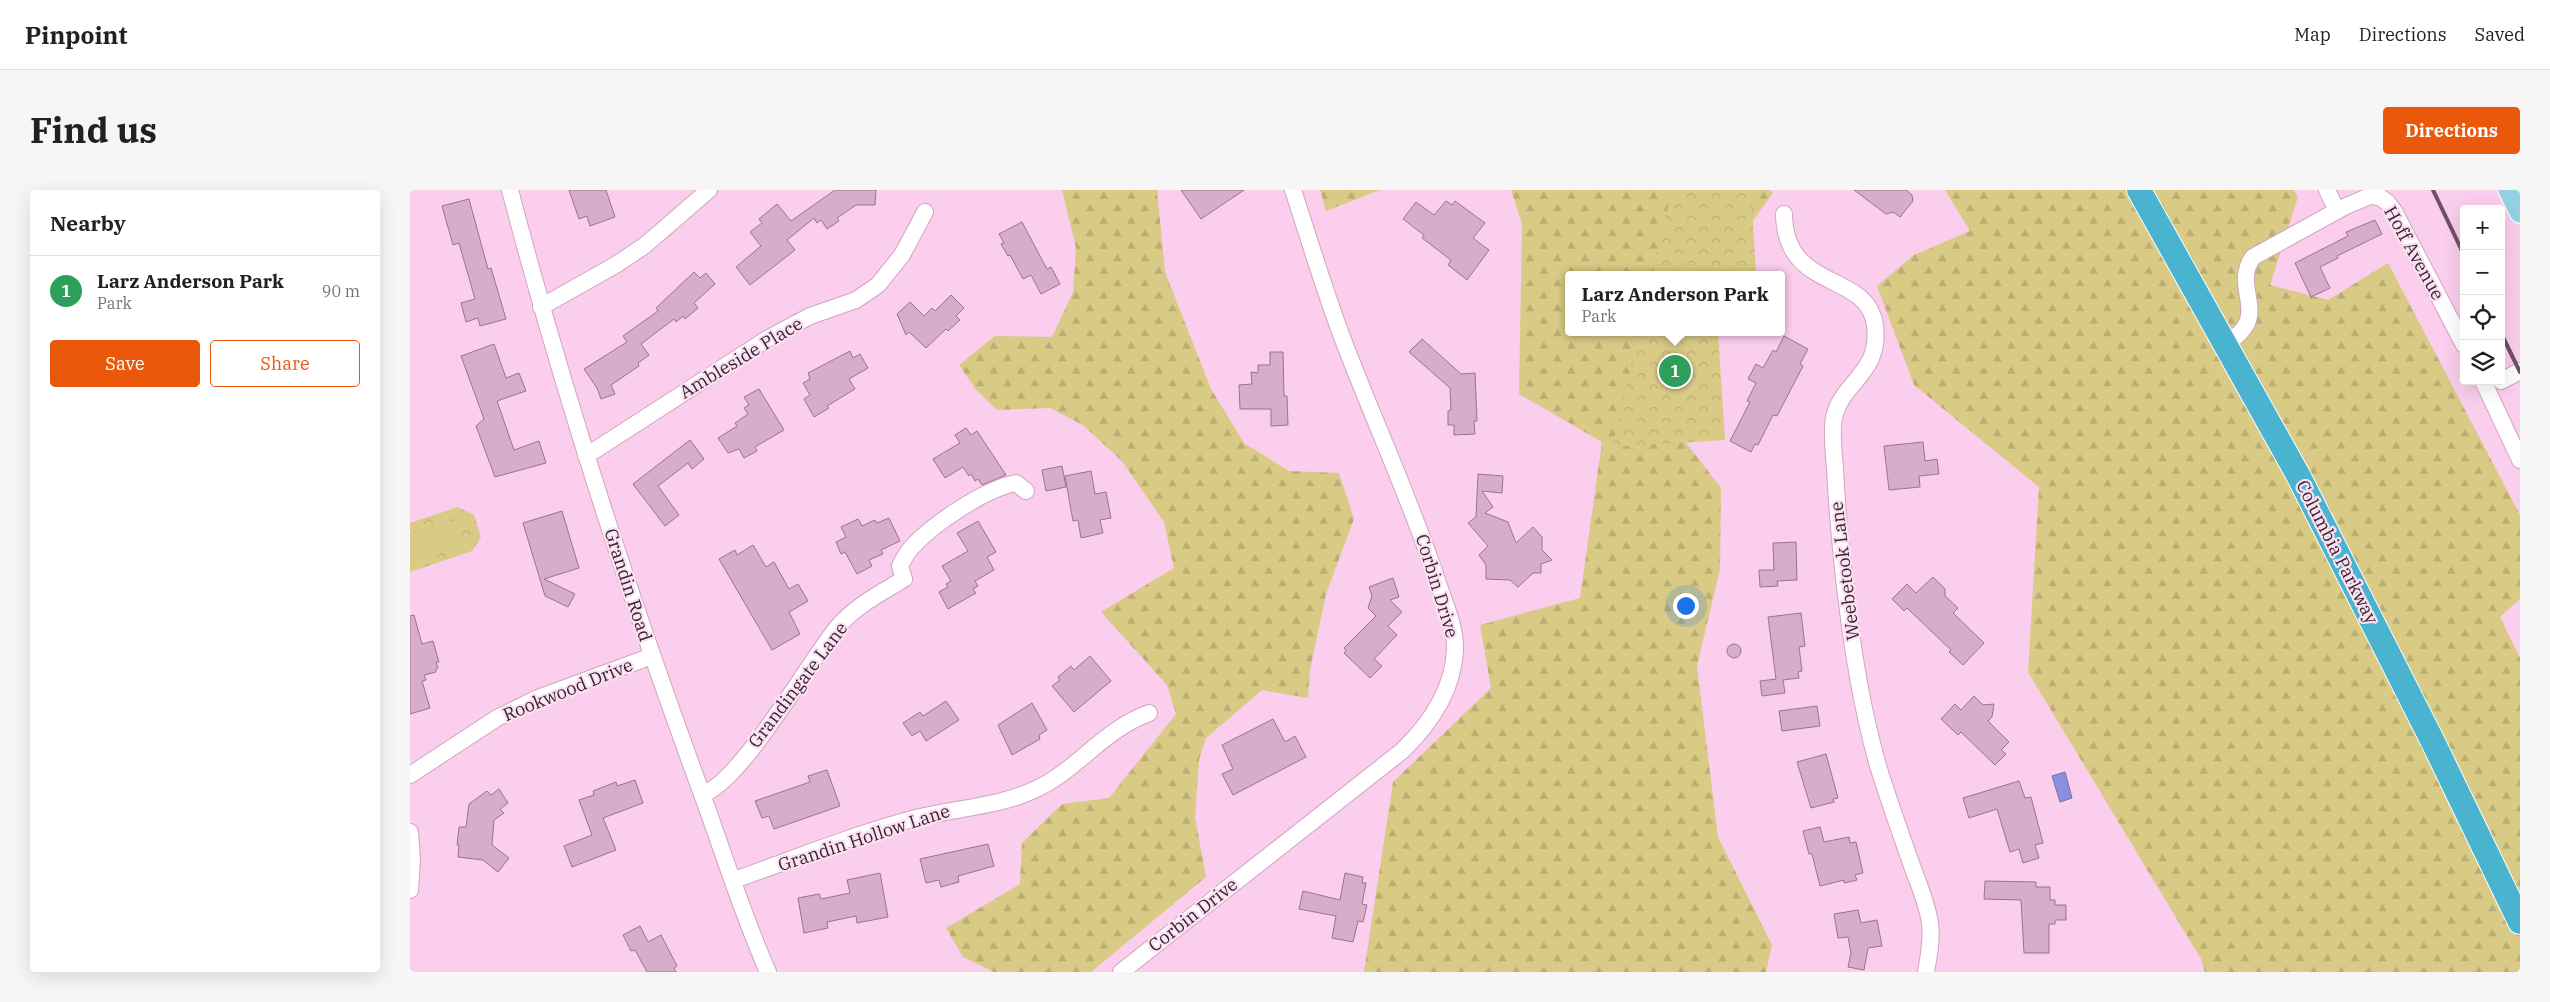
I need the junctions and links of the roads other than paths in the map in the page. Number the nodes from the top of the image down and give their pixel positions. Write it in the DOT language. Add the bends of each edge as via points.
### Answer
graph roads {
  1 [pos="510,190"];
  2 [pos="709,190"];
  3 [pos="1293,190"];
  4 [pos="2139,190"];
  5 [pos="2327,190"];
  6 [pos="2509,190"];
  7 [pos="2341,209"];
  8 [pos="925,212"];
  9 [pos="2520,212"];
  10 [pos="1784,214"];
  11 [pos="541,307"];
  12 [pos="2461,340"];
  13 [pos="2225,346"];
  14 [pos="2520,371"];
  15 [pos="2505,377"];
  16 [pos="2493,385"];
  17 [pos="586,456"];
  18 [pos="2520,460"];
  19 [pos="1026,491"];
  20 [pos="652,656"];
  21 [pos="1149,712"];
  22 [pos="410,775"];
  23 [pos="702,794"];
  24 [pos="410,832"];
  25 [pos="734,880"];
  26 [pos="410,890"];
  27 [pos="2520,922"];
  28 [pos="768,972"];
  29 [pos="1121,972"];
  30 [pos="1926,972"];
  1 -- 11 [label="street, Grandin Road"];
  2 -- 11 [label="street" via="637,250"];
  3 -- 29 [label="street, Corbin Drive" via="1342,336 1422,534 1450,622 1455,648 1452,672 1433,716 1402,751"];
  4 -- 13 [label="highway, Columbia Parkway"];
  5 -- 7 [label="street"];
  6 -- 9 [label="main road"];
  7 -- 12 [label="street, Hoff Avenue" via="2370,196 2388,202"];
  7 -- 13 [label="street, Hoff Avenue" via="2262,251 2248,263 2245,282 2248,322"];
  8 -- 17 [label="street, Ambleside Place" via="902,255 878,285 856,300 810,316 767,339"];
  10 -- 30 [label="street, Weebetook Lane" via="1784,233 1790,248 1812,270 1861,298 1875,325 1876,343 1870,362 1837,406 1834,418 1837,499 1850,626 1870,732 1893,813 1928,913 1930,944"];
  11 -- 17 [label="street, Grandin Road"];
  13 -- 27 [label="highway, Columbia Parkway" via="2298,475"];
  14 -- 15 [label="street"];
  16 -- 18 [label="street"];
  17 -- 20 [label="street, Grandin Road"];
  19 -- 23 [label="street, Grandingate Lane" via="1016,483 1005,485 964,505 912,547 900,566 904,579 864,604 837,627 737,767 709,792"];
  20 -- 22 [label="street, Rookwood Drive" via="538,698 497,718"];
  20 -- 23 [label="street, Grandin Road"];
  21 -- 25 [label="street, Grandin Hollow Lane" via="1112,731 1056,778 1014,798 914,818"];
  23 -- 25 [label="street, Grandin Road"];
  24 -- 26 [label="street"];
  25 -- 28 [label="street, Grandin Road" via="749,930"];
}
